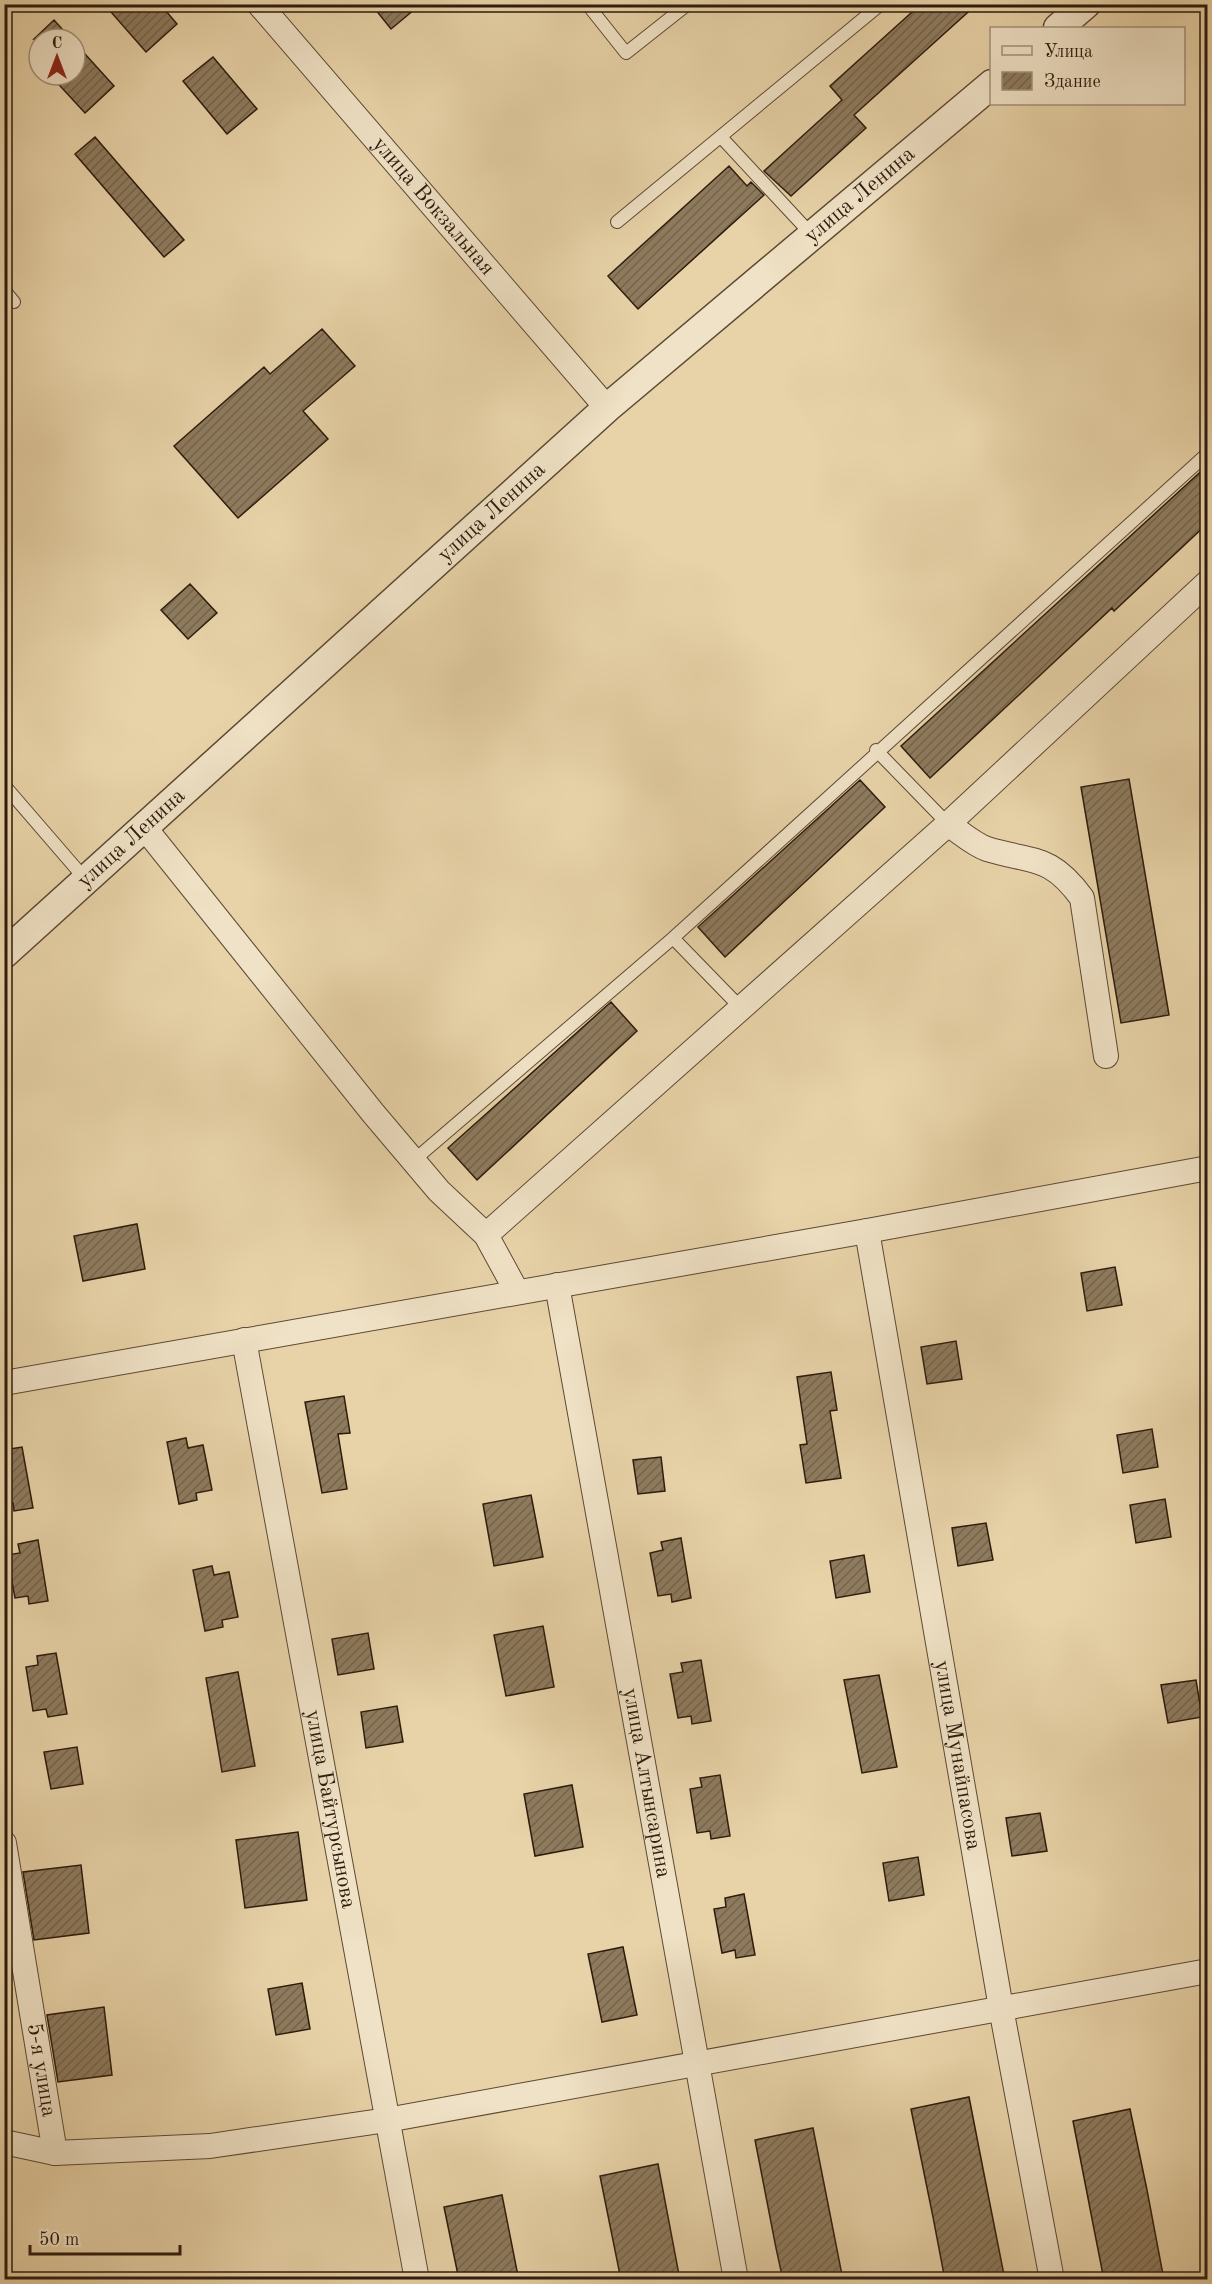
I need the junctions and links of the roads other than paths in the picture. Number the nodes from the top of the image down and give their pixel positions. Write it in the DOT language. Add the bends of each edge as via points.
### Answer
graph roads {
  1 [pos="259,4"];
  2 [pos="587,4"];
  3 [pos="688,4"];
  4 [pos="881,4"];
  5 [pos="1086,4"];
  6 [pos="1059,27"];
  7 [pos="990,86"];
  8 [pos="721,137"];
  9 [pos="617,222"];
  10 [pos="812,235"];
  11 [pos="4,290"];
  12 [pos="14,302"];
  13 [pos="607,408"];
  14 [pos="1208,453"];
  15 [pos="1208,582"];
  16 [pos="876,750"];
  17 [pos="4,785"];
  18 [pos="948,824"];
  19 [pos="144,827"];
  20 [pos="86,880"];
  21 [pos="673,938"];
  22 [pos="4,954"];
  23 [pos="741,1008"];
  24 [pos="1106,1056"];
  25 [pos="413,1161"];
  26 [pos="1208,1168"];
  27 [pos="867,1232"];
  28 [pos="486,1235"];
  29 [pos="557,1285"];
  30 [pos="517,1292"];
  31 [pos="244,1340"];
  32 [pos="4,1383"];
  33 [pos="4,1843"];
  34 [pos="1208,1971"];
  35 [pos="1001,2008"];
  36 [pos="697,2063"];
  37 [pos="387,2120"];
  38 [pos="4,2142"];
  39 [pos="55,2153"];
  40 [pos="417,2280"];
  41 [pos="736,2280"];
  42 [pos="1052,2280"];
  1 -- 13 [label="street, улица Вокзальная"];
  2 -- 3 [label="lane" via="626,53"];
  4 -- 8 [label="lane"];
  5 -- 6 [label="street"];
  7 -- 10 [label="street, улица Ленина"];
  8 -- 9 [label="lane"];
  8 -- 10 [label="lane"];
  10 -- 13 [label="street, улица Ленина"];
  11 -- 12 [label="lane"];
  13 -- 19 [label="street, улица Ленина"];
  14 -- 16 [label="lane"];
  15 -- 18 [label="street"];
  16 -- 18 [label="lane"];
  16 -- 21 [label="lane"];
  17 -- 20 [label="lane"];
  18 -- 23 [label="street"];
  18 -- 24 [label="street" via="985,848 1051,866 1069,880 1082,898"];
  19 -- 20 [label="street, улица Ленина"];
  19 -- 25 [label="street"];
  20 -- 22 [label="street, улица Ленина"];
  21 -- 23 [label="lane"];
  21 -- 25 [label="lane"];
  23 -- 28 [label="street"];
  25 -- 28 [label="street"];
  26 -- 27 [label="street"];
  27 -- 29 [label="street"];
  27 -- 35 [label="street, улица Мунайпасова"];
  28 -- 30 [label="street"];
  29 -- 30 [label="street"];
  29 -- 36 [label="street, улица Алтынсарина"];
  30 -- 31 [label="street"];
  31 -- 32 [label="street"];
  31 -- 37 [label="street, улица Байтурсынова"];
  33 -- 39 [label="street, 5-я улица"];
  34 -- 35 [label="street"];
  35 -- 36 [label="street"];
  35 -- 42 [label="street, улица Мунайпасова"];
  36 -- 37 [label="street"];
  36 -- 41 [label="street, улица Алтынсарина"];
  37 -- 39 [label="street" via="210,2146"];
  37 -- 40 [label="street, улица Байтурсынова"];
  38 -- 39 [label="street"];
}
